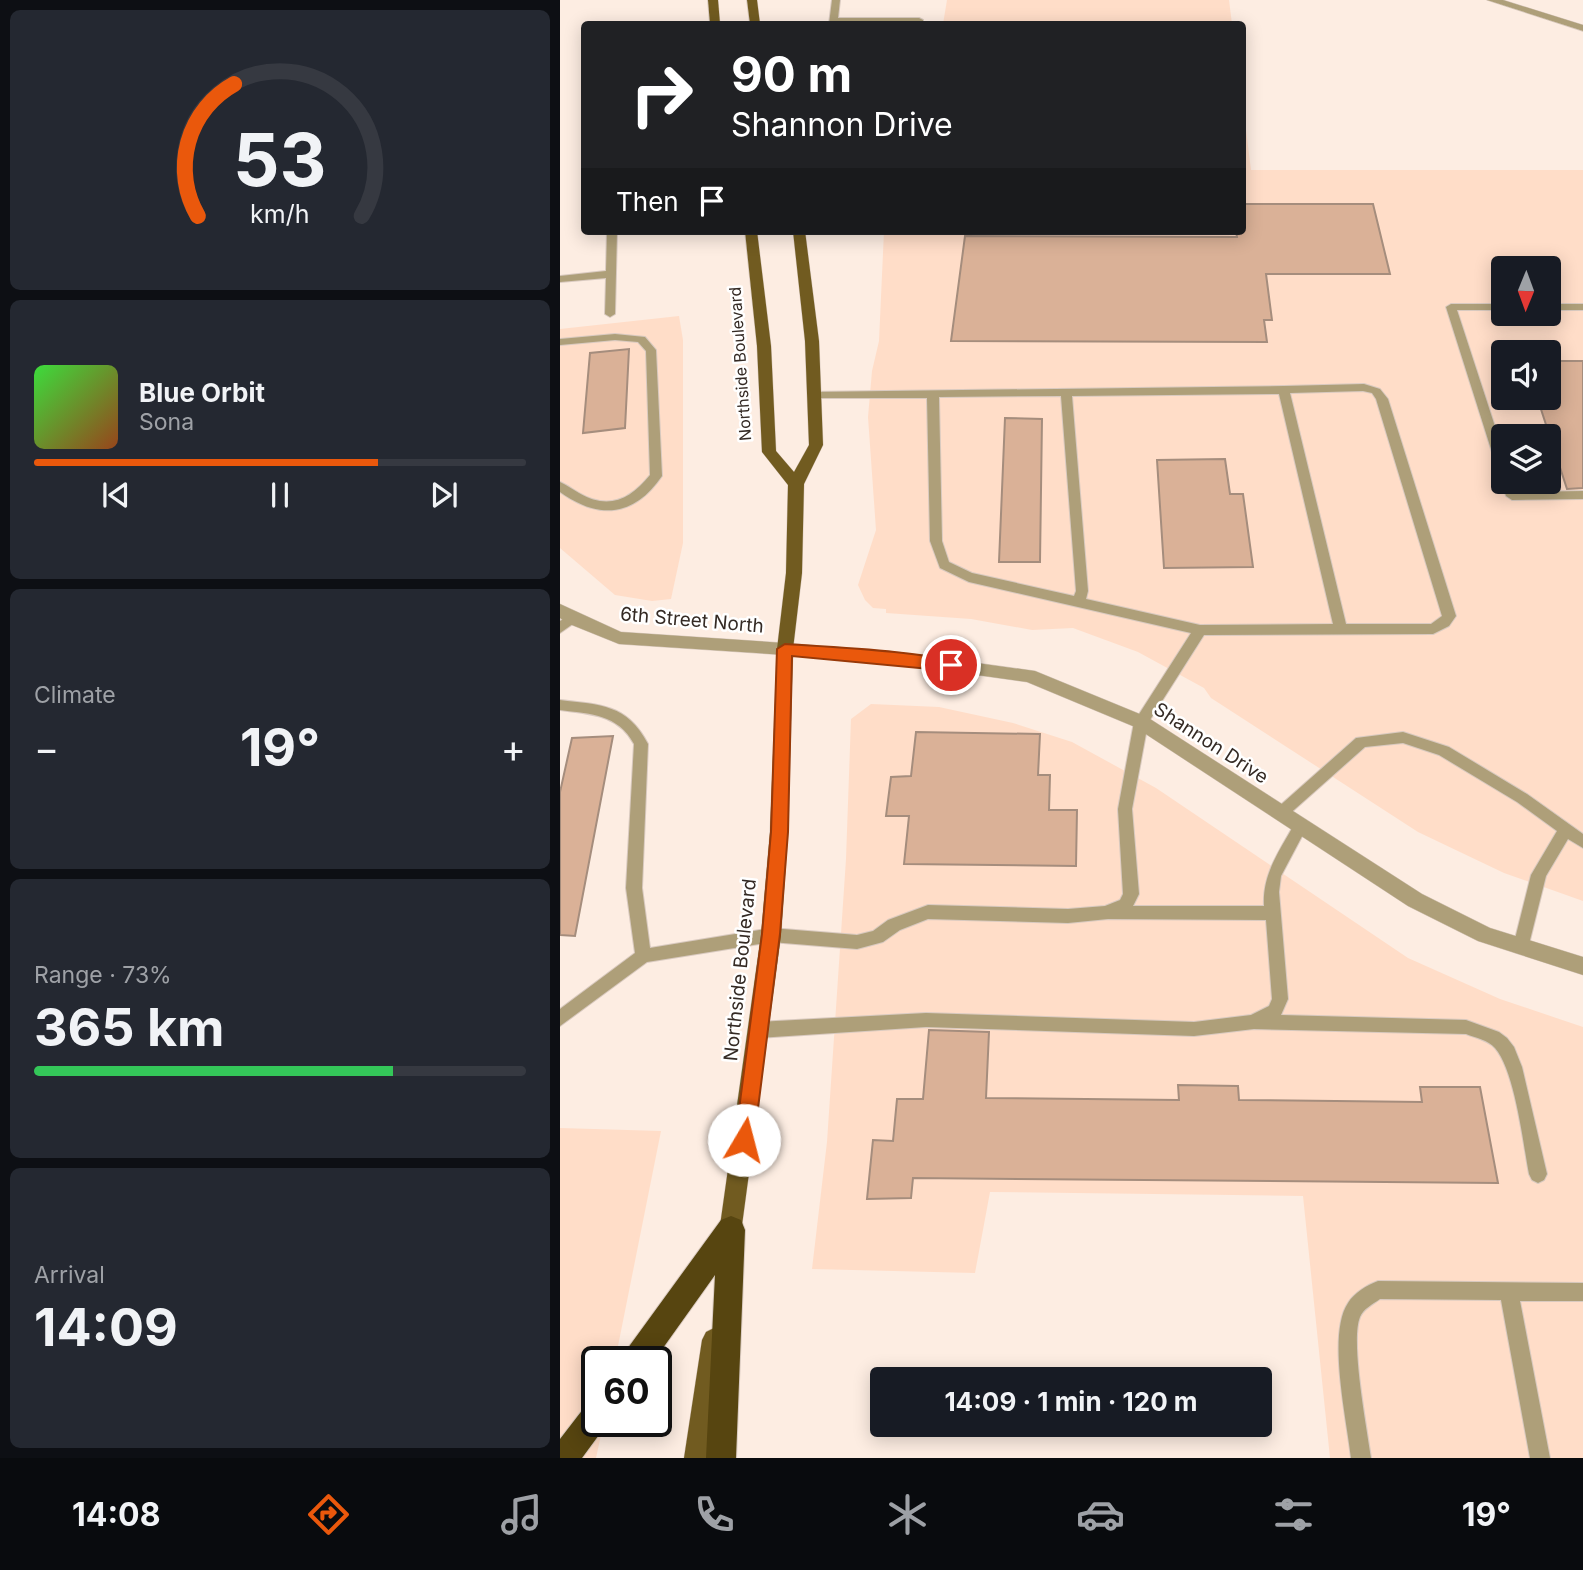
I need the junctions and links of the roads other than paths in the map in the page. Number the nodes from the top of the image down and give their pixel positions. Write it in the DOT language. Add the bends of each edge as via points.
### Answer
graph roads {
  1 [pos="713,0"];
  2 [pos="752,0"];
  3 [pos="836,0"];
  4 [pos="1492,0"];
  5 [pos="715,21"];
  6 [pos="755,21"];
  7 [pos="833,21"];
  8 [pos="876,21"];
  9 [pos="919,21"];
  10 [pos="1583,28"];
  11 [pos="612,235"];
  12 [pos="751,235"];
  13 [pos="799,235"];
  14 [pos="611,274"];
  15 [pos="560,279"];
  16 [pos="1491,307"];
  17 [pos="1561,307"];
  18 [pos="1583,307"];
  19 [pos="610,314"];
  20 [pos="560,342"];
  21 [pos="1284,390"];
  22 [pos="1066,392"];
  23 [pos="815,394"];
  24 [pos="933,394"];
  25 [pos="1491,431"];
  26 [pos="796,484"];
  27 [pos="560,486"];
  28 [pos="1511,494"];
  29 [pos="1583,495"];
  30 [pos="1079,603"];
  31 [pos="564,619"];
  32 [pos="1341,629"];
  33 [pos="1200,631"];
  34 [pos="785,649"];
  35 [pos="560,705"];
  36 [pos="1141,722"];
  37 [pos="1281,813"];
  38 [pos="1301,825"];
  39 [pos="1566,830"];
  40 [pos="1583,842"];
  41 [pos="1105,913"];
  42 [pos="1271,913"];
  43 [pos="771,934"];
  44 [pos="1521,947"];
  45 [pos="643,956"];
  46 [pos="1583,967"];
  47 [pos="560,1019"];
  48 [pos="1253,1022"];
  49 [pos="759,1030"];
  50 [pos="1538,1174"];
  51 [pos="730,1230"];
  52 [pos="1509,1291"];
  53 [pos="1583,1292"];
  54 [pos="647,1346"];
  55 [pos="581,1436"];
  56 [pos="565,1458"];
  57 [pos="696,1458"];
  58 [pos="721,1458"];
  59 [pos="1361,1458"];
  60 [pos="1540,1458"];
  1 -- 5 [label="main road"];
  2 -- 6 [label="main road"];
  3 -- 7 [label="lane"];
  4 -- 10 [label="street"];
  8 -- 9 [label="lane"];
  11 -- 14 [label="lane"];
  12 -- 26 [label="main road, Northside Boulevard" via="764,346 769,452"];
  13 -- 23 [label="main road, Northside Boulevard"];
  14 -- 15 [label="lane"];
  14 -- 19 [label="lane"];
  16 -- 25 [label="lane" via="1451,307"];
  17 -- 18 [label="lane"];
  20 -- 27 [label="lane" via="641,339 651,350 656,476 645,492 624,504 601,508 578,501"];
  21 -- 22 [label="lane"];
  21 -- 32 [label="lane"];
  21 -- 32 [label="lane" via="1364,387 1382,399 1449,616 1433,629"];
  22 -- 24 [label="lane"];
  22 -- 30 [label="lane" via="1082,591"];
  23 -- 24 [label="lane"];
  23 -- 26 [label="main road, Northside Boulevard" via="817,445"];
  24 -- 30 [label="lane" via="936,541 944,565 969,577"];
  26 -- 34 [label="main road, Northside Boulevard" via="794,573"];
  28 -- 29 [label="lane"];
  30 -- 33 [label="lane"];
  31 -- 34 [label="street, 6th Street North" via="619,638"];
  32 -- 33 [label="lane"];
  33 -- 36 [label="lane"];
  34 -- 36 [label="street, Shannon Drive" via="1029,676"];
  34 -- 43 [label="main road, Northside Boulevard"];
  35 -- 45 [label="lane" via="608,712 633,725 641,744 634,888"];
  36 -- 37 [label="street, Shannon Drive"];
  36 -- 41 [label="lane" via="1125,809 1131,894 1125,905"];
  37 -- 38 [label="street, Shannon Drive"];
  37 -- 39 [label="lane" via="1361,742 1403,737 1444,751"];
  38 -- 42 [label="lane" via="1275,875"];
  38 -- 44 [label="street, Shannon Drive" via="1415,900 1485,935"];
  39 -- 40 [label="lane"];
  39 -- 44 [label="lane" via="1539,875"];
  41 -- 42 [label="lane"];
  41 -- 43 [label="lane" via="928,912 857,942"];
  42 -- 48 [label="lane" via="1280,999 1275,1011"];
  43 -- 45 [label="lane"];
  43 -- 49 [label="main road, Northside Boulevard"];
  44 -- 46 [label="street, Shannon Drive"];
  45 -- 47 [label="lane"];
  48 -- 49 [label="lane" via="1194,1029 926,1020"];
  48 -- 50 [label="lane" via="1466,1027 1483,1032 1501,1043 1513,1064"];
  49 -- 51 [label="main road, Northside Boulevard"];
  51 -- 54 [label="highway"];
  51 -- 57 [label="main road, Northside Boulevard"];
  51 -- 58 [label="highway"];
  52 -- 53 [label="lane"];
  52 -- 59 [label="lane" via="1378,1290 1363,1299 1352,1314 1348,1336"];
  52 -- 60 [label="lane"];
  55 -- 56 [label="highway"];
}
